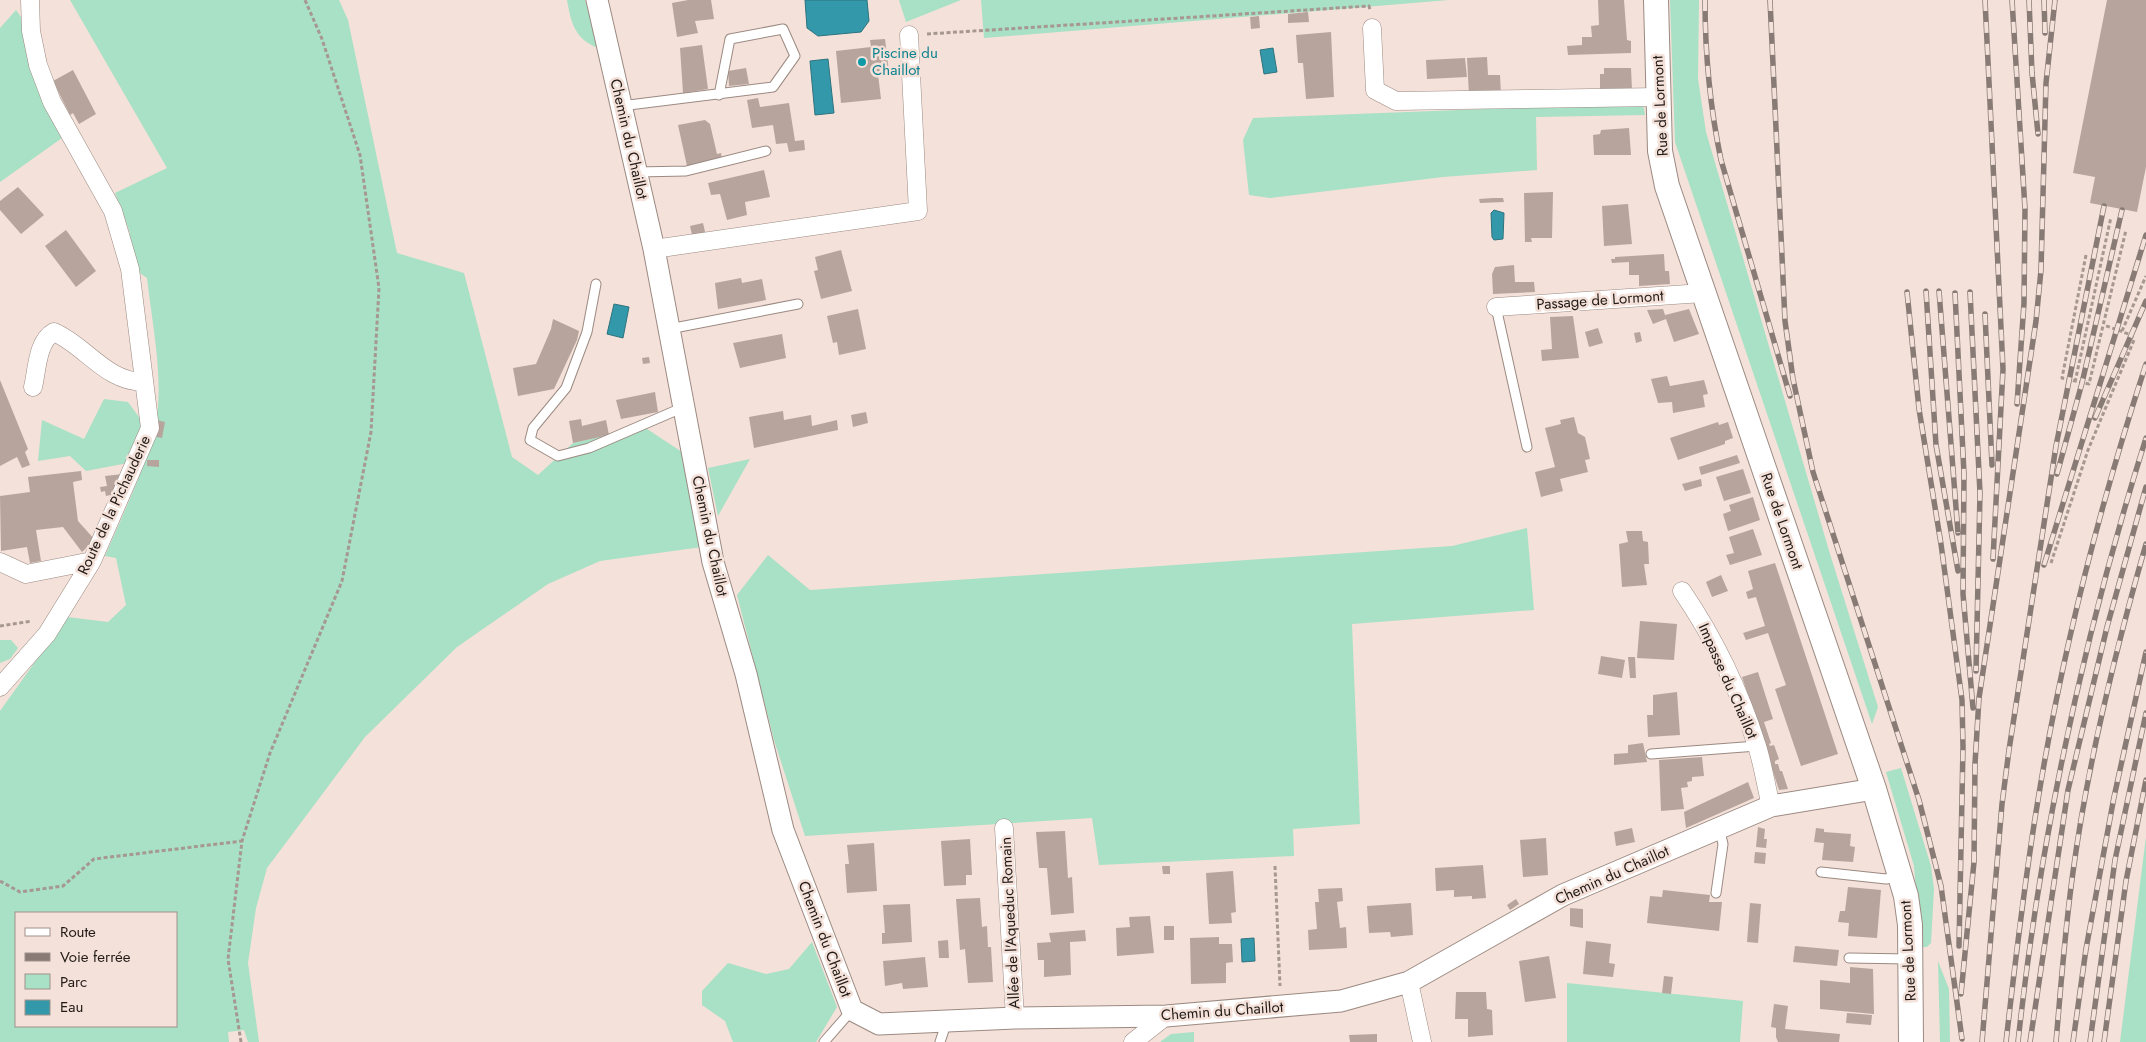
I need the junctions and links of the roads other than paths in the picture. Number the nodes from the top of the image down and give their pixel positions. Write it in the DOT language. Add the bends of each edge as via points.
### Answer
graph roads {
  1 [pos="30,0"];
  2 [pos="597,0"];
  3 [pos="1656,0"];
  4 [pos="1372,28"];
  5 [pos="909,35"];
  6 [pos="719,95"];
  7 [pos="1658,97"];
  8 [pos="621,106"];
  9 [pos="766,151"];
  10 [pos="636,172"];
  11 [pos="654,249"];
  12 [pos="596,284"];
  13 [pos="1703,293"];
  14 [pos="798,304"];
  15 [pos="1496,307"];
  16 [pos="669,329"];
  17 [pos="144,382"];
  18 [pos="33,387"];
  19 [pos="684,407"];
  20 [pos="1527,446"];
  21 [pos="92,561"];
  22 [pos="0,562"];
  23 [pos="1682,591"];
  24 [pos="0,687"];
  25 [pos="1757,746"];
  26 [pos="1651,754"];
  27 [pos="1874,789"];
  28 [pos="1771,806"];
  29 [pos="1004,828"];
  30 [pos="1719,828"];
  31 [pos="1821,872"];
  32 [pos="1901,876"];
  33 [pos="1716,893"];
  34 [pos="1849,958"];
  35 [pos="1911,959"];
  36 [pos="1409,982"];
  37 [pos="852,1010"];
  38 [pos="1166,1016"];
  39 [pos="1015,1018"];
  40 [pos="947,1021"];
  41 [pos="824,1042"];
  42 [pos="940,1042"];
  43 [pos="1133,1042"];
  44 [pos="1422,1042"];
  45 [pos="1911,1042"];
  1 -- 17 [label="street, Route de la Pichauderie" via="38,64 52,102 113,211 130,269"];
  2 -- 8 [label="street, Chemin du Chaillot"];
  3 -- 7 [label="main road, Rue de Lormont"];
  4 -- 7 [label="street" via="1375,90 1396,101"];
  5 -- 11 [label="street" via="918,211"];
  6 -- 6 [label="lane" via="773,87 795,56 783,29 730,39"];
  6 -- 8 [label="lane"];
  7 -- 13 [label="main road, Rue de Lormont" via="1660,151 1665,177"];
  8 -- 10 [label="street, Chemin du Chaillot"];
  9 -- 10 [label="lane" via="686,171"];
  10 -- 11 [label="street, Chemin du Chaillot"];
  11 -- 16 [label="street, Chemin du Chaillot"];
  12 -- 19 [label="lane" via="587,332 566,388 533,428 530,440 558,456 589,448"];
  13 -- 15 [label="street, Passage de Lormont"];
  13 -- 27 [label="main road, Rue de Lormont"];
  14 -- 16 [label="lane"];
  15 -- 20 [label="lane"];
  16 -- 19 [label="street, Chemin du Chaillot"];
  17 -- 18 [label="street" via="130,382 104,368 54,332 42,348"];
  17 -- 21 [label="street, Route de la Pichauderie" via="150,428"];
  19 -- 37 [label="street, Chemin du Chaillot" via="713,562 746,674 783,830"];
  21 -- 22 [label="street" via="26,574"];
  21 -- 24 [label="street, Route de la Pichauderie" via="47,634"];
  23 -- 25 [label="street, Impasse du Chaillot" via="1702,620"];
  25 -- 26 [label="lane"];
  25 -- 28 [label="street, Impasse du Chaillot"];
  27 -- 28 [label="street, Chemin du Chaillot"];
  27 -- 32 [label="main road, Rue de Lormont"];
  28 -- 30 [label="street, Chemin du Chaillot"];
  29 -- 39 [label="street, Allée de l'Aqueduc Romain"];
  30 -- 33 [label="lane" via="1723,844"];
  30 -- 36 [label="street, Chemin du Chaillot" via="1562,895"];
  31 -- 32 [label="lane" via="1886,879"];
  32 -- 35 [label="main road, Rue de Lormont" via="1910,925"];
  34 -- 35 [label="lane"];
  35 -- 45 [label="main road, Rue de Lormont"];
  36 -- 38 [label="street, Chemin du Chaillot" via="1341,1001"];
  36 -- 44 [label="street"];
  37 -- 40 [label="street, Chemin du Chaillot" via="879,1024"];
  37 -- 41 [label="lane"];
  38 -- 39 [label="street, Chemin du Chaillot"];
  38 -- 43 [label="street"];
  39 -- 40 [label="street, Chemin du Chaillot"];
  40 -- 42 [label="lane"];
}
